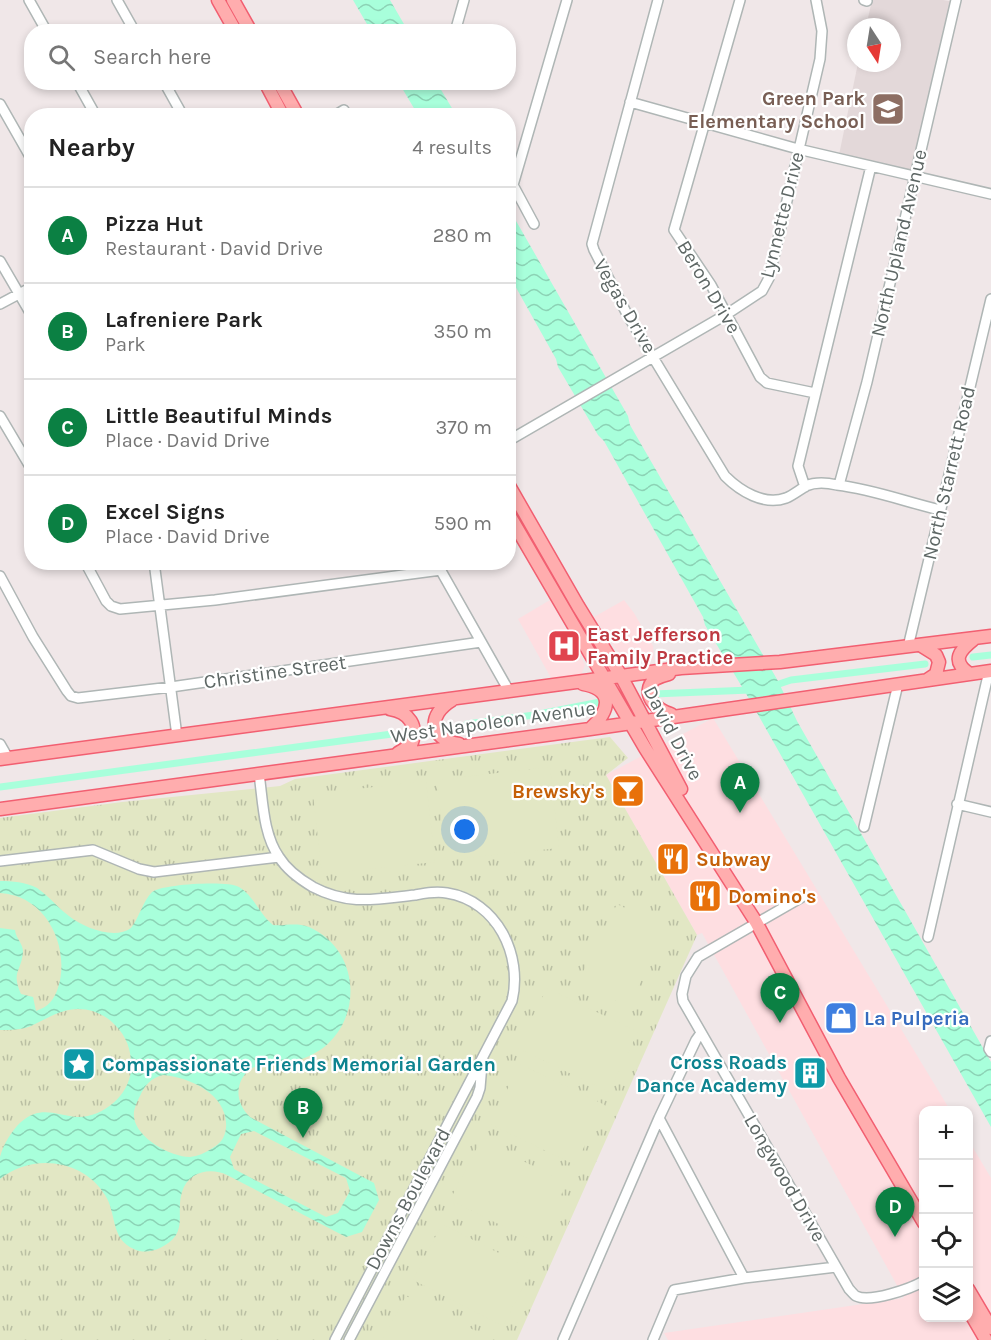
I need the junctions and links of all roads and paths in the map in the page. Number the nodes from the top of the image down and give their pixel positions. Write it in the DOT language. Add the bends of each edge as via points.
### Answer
graph roads {
  1 [pos="29,0"];
  2 [pos="117,0"];
  3 [pos="218,0"];
  4 [pos="233,0"];
  5 [pos="464,0"];
  6 [pos="567,0"];
  7 [pos="658,0"];
  8 [pos="740,0"];
  9 [pos="816,0"];
  10 [pos="956,0"];
  11 [pos="42,24"];
  12 [pos="130,24"];
  13 [pos="232,24"];
  14 [pos="246,24"];
  15 [pos="457,24"];
  16 [pos="81,90"];
  17 [pos="168,90"];
  18 [pos="269,90"];
  19 [pos="283,90"];
  20 [pos="630,102"];
  21 [pos="0,104"];
  22 [pos="91,108"];
  23 [pos="179,108"];
  24 [pos="280,108"];
  25 [pos="294,108"];
  26 [pos="706,122"];
  27 [pos="24,146"];
  28 [pos="798,149"];
  29 [pos="871,166"];
  30 [pos="516,175"];
  31 [pos="915,176"];
  32 [pos="516,191"];
  33 [pos="991,194"];
  34 [pos="534,224"];
  35 [pos="0,261"];
  36 [pos="24,291"];
  37 [pos="19,294"];
  38 [pos="991,299"];
  39 [pos="24,302"];
  40 [pos="0,304"];
  41 [pos="727,314"];
  42 [pos="654,357"];
  43 [pos="815,393"];
  44 [pos="0,416"];
  45 [pos="516,436"];
  46 [pos="24,456"];
  47 [pos="839,485"];
  48 [pos="805,486"];
  49 [pos="516,498"];
  50 [pos="940,510"];
  51 [pos="516,527"];
  52 [pos="90,570"];
  53 [pos="155,570"];
  54 [pos="412,570"];
  55 [pos="440,570"];
  56 [pos="0,576"];
  57 [pos="159,605"];
  58 [pos="991,636"];
  59 [pos="975,638"];
  60 [pos="481,642"];
  61 [pos="914,646"];
  62 [pos="681,668"];
  63 [pos="990,671"];
  64 [pos="970,674"];
  65 [pos="621,676"];
  66 [pos="605,678"];
  67 [pos="926,680"];
  68 [pos="575,682"];
  69 [pos="898,684"];
  70 [pos="171,687"];
  71 [pos="509,691"];
  72 [pos="456,698"];
  73 [pos="384,708"];
  74 [pos="677,715"];
  75 [pos="645,720"];
  76 [pos="631,723"];
  77 [pos="590,729"];
  78 [pos="177,736"];
  79 [pos="0,744"];
  80 [pos="466,745"];
  81 [pos="391,756"];
  82 [pos="4,758"];
  83 [pos="259,774"];
  84 [pos="957,804"];
  85 [pos="0,809"];
  86 [pos="991,812"];
  87 [pos="864,827"];
  88 [pos="279,858"];
  89 [pos="0,861"];
  90 [pos="728,877"];
  91 [pos="802,897"];
  92 [pos="756,922"];
  93 [pos="928,936"];
  94 [pos="701,1033"];
  95 [pos="991,1041"];
  96 [pos="991,1052"];
  97 [pos="482,1059"];
  98 [pos="658,1118"];
  99 [pos="919,1214"];
  100 [pos="836,1267"];
  101 [pos="744,1278"];
  102 [pos="919,1283"];
  103 [pos="973,1296"];
  104 [pos="973,1316"];
  105 [pos="991,1328"];
  106 [pos="335,1340"];
  107 [pos="349,1340"];
  108 [pos="563,1340"];
  109 [pos="653,1340"];
  110 [pos="986,1340"];
  1 -- 11 [label="street"];
  2 -- 12 [label="street"];
  3 -- 13 [label="main road"];
  4 -- 14 [label="main road"];
  5 -- 15 [label="street"];
  6 -- 30 [label="street"];
  7 -- 20 [label="street, Vegas Drive"];
  8 -- 26 [label="street, Beron Drive"];
  9 -- 28 [label="street, Lynnette Drive" via="822,31 819,60"];
  10 -- 31 [label="street, North Upland Avenue"];
  16 -- 22 [label="street"];
  17 -- 23 [label="street"];
  18 -- 24 [label="main road"];
  19 -- 25 [label="main road"];
  20 -- 26 [label="street"];
  20 -- 42 [label="street, Vegas Drive" via="592,244"];
  21 -- 27 [label="street"];
  26 -- 28 [label="street"];
  26 -- 41 [label="street, Beron Drive" via="674,230"];
  28 -- 29 [label="street"];
  28 -- 41 [label="street, Lynnette Drive" via="769,278 762,291"];
  29 -- 31 [label="street"];
  29 -- 43 [label="street"];
  31 -- 33 [label="street"];
  31 -- 47 [label="street, North Upland Avenue"];
  32 -- 34 [label="street"];
  35 -- 37 [label="street"];
  36 -- 37 [label="street"];
  37 -- 39 [label="street"];
  37 -- 40 [label="street"];
  38 -- 50 [label="street, North Starrett Road"];
  41 -- 42 [label="street, Lynnette Drive"];
  41 -- 43 [label="street, Beron Drive" via="760,377"];
  42 -- 45 [label="street, Lynnette Drive"];
  42 -- 48 [label="street, Vegas Drive" via="725,476 735,485 768,500 785,498"];
  43 -- 48 [label="street" via="798,466"];
  44 -- 46 [label="street"];
  47 -- 48 [label="street, Vegas Drive"];
  47 -- 50 [label="street, Vegas Drive"];
  49 -- 65 [label="main road, David Drive"];
  50 -- 61 [label="street, North Starrett Road"];
  51 -- 66 [label="main road, David Drive"];
  52 -- 57 [label="street" via="110,604 120,609"];
  53 -- 57 [label="street"];
  54 -- 57 [label="street"];
  55 -- 60 [label="street"];
  56 -- 70 [label="street, Christine Street" via="70,695 81,698"];
  57 -- 70 [label="street"];
  58 -- 59 [label="main road, West Napoleon Avenue"];
  59 -- 61 [label="main road, West Napoleon Avenue"];
  59 -- 64 [label="main road" via="958,655 958,661"];
  60 -- 70 [label="street, Christine Street"];
  60 -- 71 [label="street"];
  61 -- 62 [label="main road, West Napoleon Avenue" via="780,662"];
  61 -- 67 [label="main road" via="936,656 939,662 936,674"];
  62 -- 65 [label="main road, West Napoleon Avenue"];
  62 -- 74 [label="main road" via="654,680 650,688 651,702 657,709"];
  63 -- 64 [label="main road, West Napoleon Avenue"];
  63 -- 84 [label="street"];
  64 -- 67 [label="main road, West Napoleon Avenue"];
  65 -- 66 [label="main road, West Napoleon Avenue"];
  65 -- 75 [label="main road, David Drive"];
  66 -- 68 [label="main road, West Napoleon Avenue"];
  66 -- 76 [label="main road, David Drive"];
  67 -- 69 [label="main road, West Napoleon Avenue"];
  68 -- 71 [label="main road, West Napoleon Avenue"];
  68 -- 77 [label="main road" via="594,686 602,692 606,703 600,720"];
  69 -- 74 [label="main road, West Napoleon Avenue"];
  69 -- 87 [label="street"];
  70 -- 78 [label="street"];
  71 -- 72 [label="main road, West Napoleon Avenue"];
  72 -- 73 [label="main road, West Napoleon Avenue"];
  72 -- 80 [label="main road" via="438,711 435,725 442,739"];
  73 -- 78 [label="main road, West Napoleon Avenue"];
  73 -- 81 [label="main road" via="402,712 414,726 411,745"];
  74 -- 75 [label="main road, West Napoleon Avenue"];
  75 -- 76 [label="main road, West Napoleon Avenue"];
  75 -- 90 [label="main road, David Drive"];
  76 -- 77 [label="main road, West Napoleon Avenue"];
  76 -- 90 [label="main road, David Drive"];
  77 -- 80 [label="main road, West Napoleon Avenue"];
  78 -- 82 [label="main road, West Napoleon Avenue"];
  79 -- 82 [label="street"];
  80 -- 81 [label="main road, West Napoleon Avenue"];
  81 -- 83 [label="main road, West Napoleon Avenue"];
  83 -- 85 [label="main road, West Napoleon Avenue"];
  83 -- 88 [label="street, Downs Boulevard" via="267,829"];
  84 -- 86 [label="street"];
  84 -- 93 [label="street"];
  88 -- 89 [label="street" via="154,872 93,850"];
  88 -- 97 [label="street, Downs Boulevard" via="297,876 340,898 363,901 447,893 485,911 508,943 515,975 512,1001"];
  90 -- 92 [label="main road, David Drive"];
  91 -- 92 [label="street"];
  92 -- 94 [label="street, Longwood Drive" via="698,957 686,976 682,1001"];
  92 -- 99 [label="main road, David Drive" via="839,1078"];
  94 -- 98 [label="street"];
  94 -- 100 [label="street, Longwood Drive"];
  95 -- 96 [label="street"];
  97 -- 106 [label="street, Downs Boulevard"];
  97 -- 107 [label="street, Downs Boulevard" via="477,1097"];
  98 -- 101 [label="street"];
  98 -- 108 [label="street"];
  100 -- 101 [label="street"];
  100 -- 102 [label="street, Longwood Drive" via="849,1289 862,1298 896,1293"];
  101 -- 109 [label="street" via="674,1290"];
  103 -- 105 [label="main road"];
  104 -- 110 [label="main road"];
}
